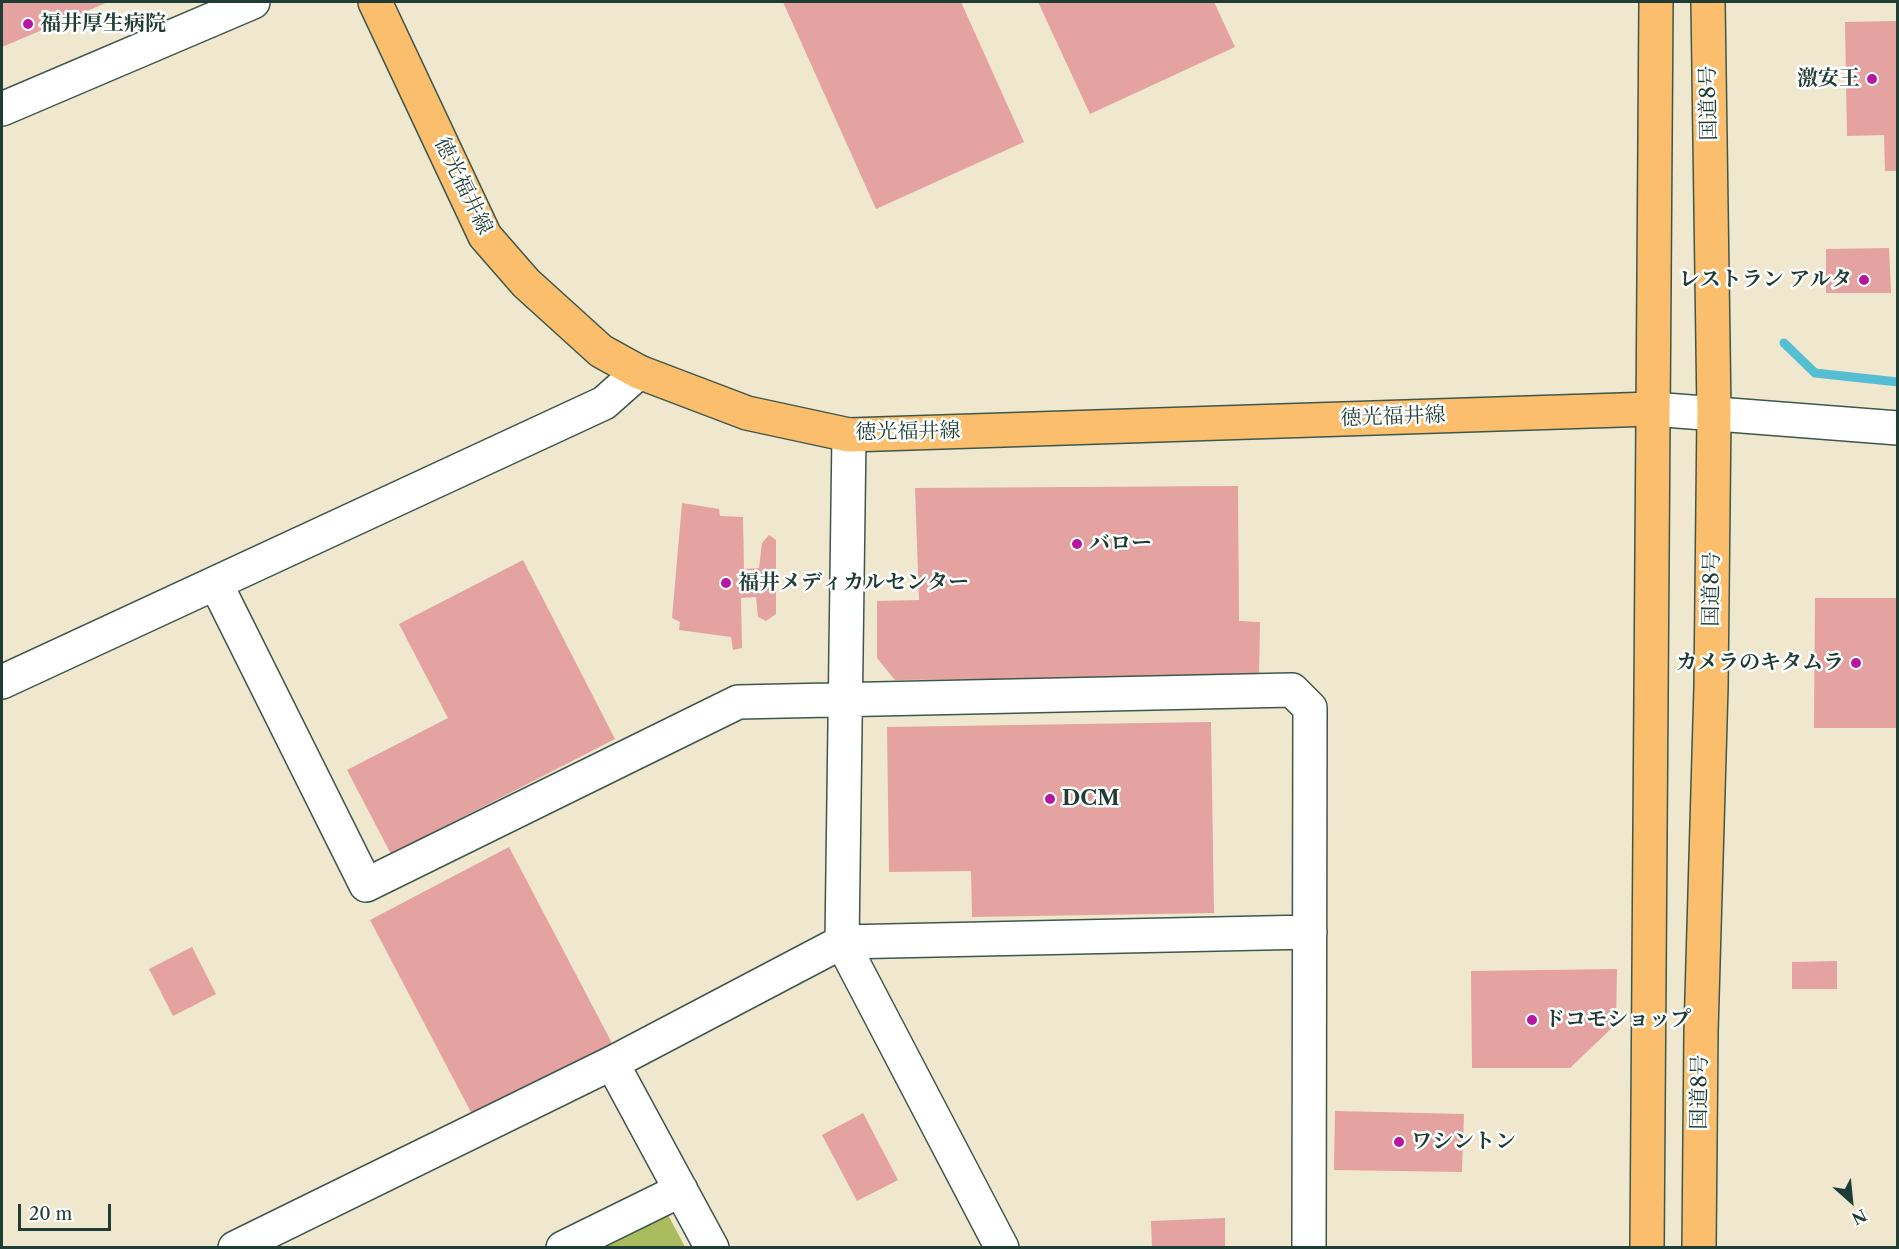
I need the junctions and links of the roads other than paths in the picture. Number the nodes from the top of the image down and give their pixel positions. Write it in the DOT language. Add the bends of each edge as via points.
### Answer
graph roads {
  1 [pos="253,2"];
  2 [pos="375,2"];
  3 [pos="1656,2"];
  4 [pos="1708,2"];
  5 [pos="2,109"];
  6 [pos="639,372"];
  7 [pos="1652,409"];
  8 [pos="1714,412"];
  9 [pos="1898,428"];
  10 [pos="849,435"];
  11 [pos="216,584"];
  12 [pos="2,682"];
  13 [pos="845,699"];
  14 [pos="1310,932"];
  15 [pos="842,942"];
  16 [pos="612,1062"];
  17 [pos="681,1190"];
  18 [pos="235,1248"];
  19 [pos="563,1248"];
  20 [pos="712,1248"];
  21 [pos="1002,1248"];
  22 [pos="1309,1248"];
  23 [pos="1647,1248"];
  24 [pos="1699,1248"];
  1 -- 5 [label="street"];
  2 -- 6 [label="main road, 徳光福井線" via="485,236 526,283 601,351"];
  3 -- 7 [label="main road"];
  4 -- 8 [label="main road, 国道8号"];
  6 -- 10 [label="main road, 徳光福井線" via="747,413"];
  6 -- 11 [label="street" via="604,403"];
  7 -- 8 [label="street"];
  7 -- 10 [label="main road, 徳光福井線"];
  7 -- 23 [label="main road"];
  8 -- 9 [label="street"];
  8 -- 24 [label="main road, 国道8号"];
  10 -- 13 [label="street"];
  11 -- 12 [label="street"];
  11 -- 13 [label="street" via="366,885 738,702"];
  13 -- 14 [label="street" via="1292,690 1310,708"];
  13 -- 15 [label="street"];
  14 -- 15 [label="street"];
  14 -- 22 [label="street"];
  15 -- 16 [label="street"];
  15 -- 21 [label="street"];
  16 -- 17 [label="street"];
  16 -- 18 [label="street"];
  17 -- 19 [label="street"];
  17 -- 20 [label="street"];
}
